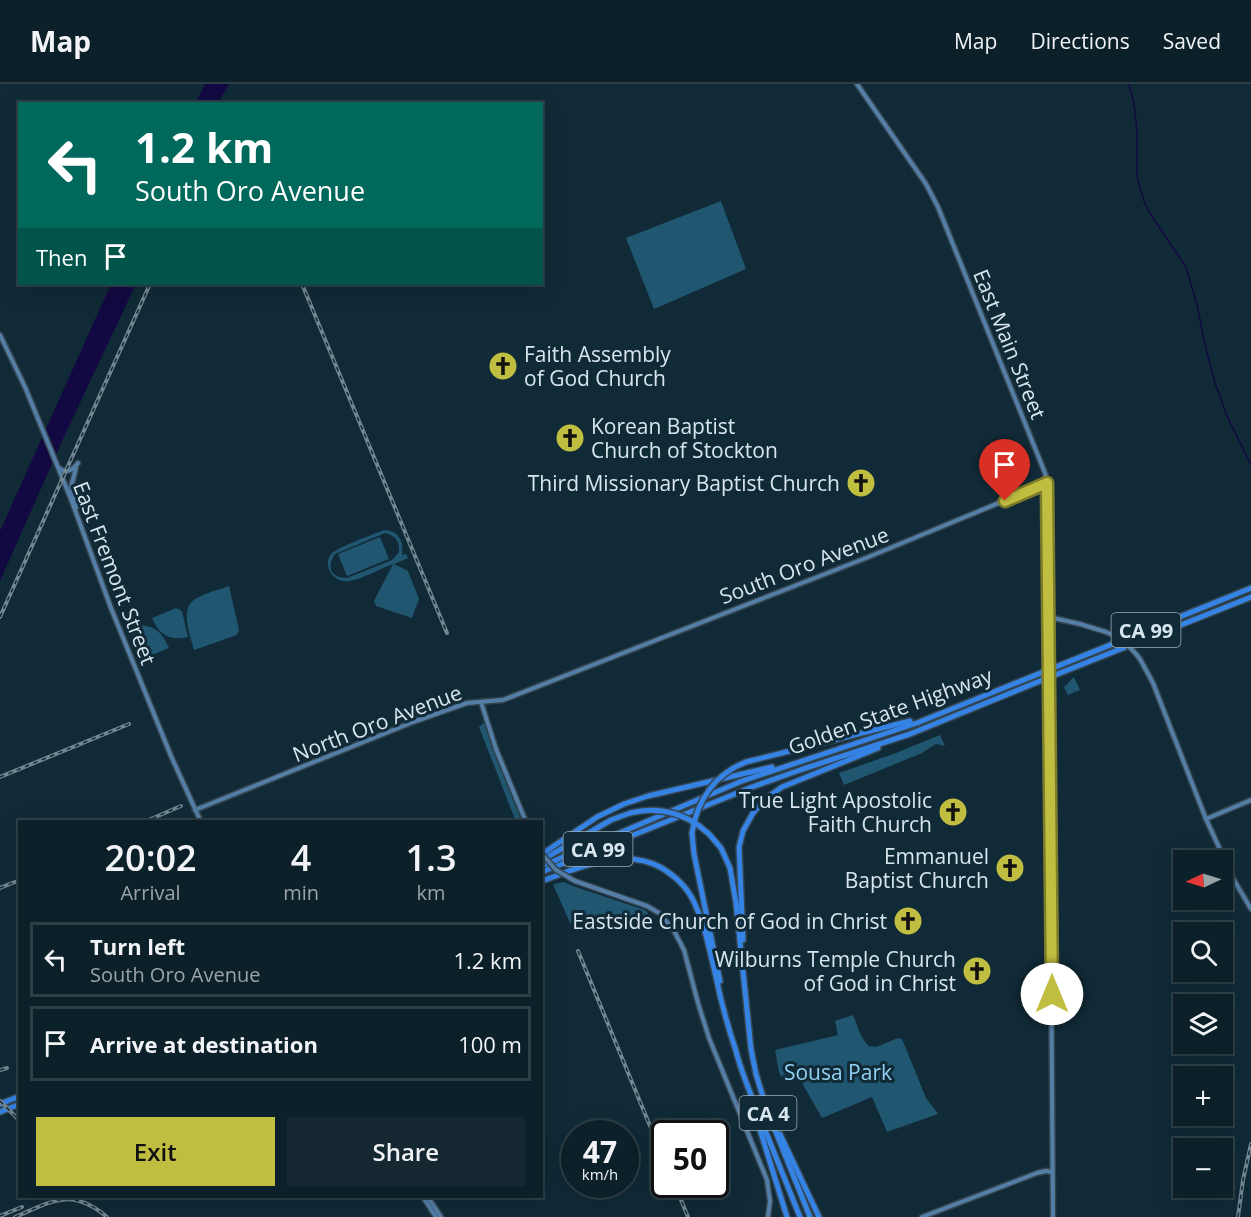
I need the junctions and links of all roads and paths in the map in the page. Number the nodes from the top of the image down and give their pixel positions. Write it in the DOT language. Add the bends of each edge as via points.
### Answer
graph roads {
  1 [pos="857,84"];
  2 [pos="0,335"];
  3 [pos="58,467"];
  4 [pos="1047,483"];
  5 [pos="81,525"];
  6 [pos="1251,588"];
  7 [pos="1251,597"];
  8 [pos="1049,617"];
  9 [pos="572,673"];
  10 [pos="481,702"];
  11 [pos="963,705"];
  12 [pos="910,734"];
  13 [pos="780,768"];
  14 [pos="1251,800"];
  15 [pos="195,810"];
  16 [pos="1206,819"];
  17 [pos="200,820"];
  18 [pos="525,820"];
  19 [pos="543,853"];
  20 [pos="543,855"];
  21 [pos="543,859"];
  22 [pos="543,866"];
  23 [pos="543,872"];
  24 [pos="543,881"];
  25 [pos="1251,909"];
  26 [pos="747,1005"];
  27 [pos="729,1026"];
  28 [pos="744,1078"];
  29 [pos="18,1097"];
  30 [pos="763,1098"];
  31 [pos="0,1104"];
  32 [pos="18,1105"];
  33 [pos="0,1112"];
  34 [pos="1052,1172"];
  35 [pos="424,1198"];
  36 [pos="429,1198"];
  37 [pos="436,1217"];
  38 [pos="441,1217"];
  39 [pos="768,1217"];
  40 [pos="787,1217"];
  41 [pos="800,1217"];
  42 [pos="810,1217"];
  43 [pos="819,1217"];
  44 [pos="922,1217"];
  45 [pos="1053,1217"];
  1 -- 4 [label="street, East Main Street" via="938,207"];
  2 -- 3 [label="street, East Fremont Street"];
  3 -- 5 [label="street, East Fremont Street"];
  3 -- 5 [label="street" via="64,471 77,466 72,490"];
  4 -- 8 [label="street, East Main Street"];
  4 -- 9 [label="street, South Oro Avenue"];
  5 -- 15 [label="street, East Fremont Street"];
  6 -- 11 [label="highway, Golden State Highway / CA 99"];
  7 -- 12 [label="highway, Golden State Highway / CA 99"];
  8 -- 16 [label="street, bridge" via="1119,637 1140,658"];
  8 -- 34 [label="street, East Main Street, bridge"];
  9 -- 10 [label="street, North Oro Avenue" via="503,700"];
  10 -- 15 [label="street, North Oro Avenue" via="413,722"];
  10 -- 18 [label="street"];
  11 -- 13 [label="highway, Golden State Highway / CA 99"];
  11 -- 27 [label="highway, CA 4, bridge" via="746,762 725,774 707,792 692,833"];
  12 -- 23 [label="highway, Golden State Highway / CA 99" via="762,783"];
  12 -- 26 [label="highway, CA 4" via="782,787 750,817 741,838 739,858"];
  13 -- 19 [label="highway" via="624,804"];
  13 -- 22 [label="highway, Golden State Highway / CA 99"];
  14 -- 16 [label="street"];
  15 -- 17 [label="street, East Fremont Street"];
  16 -- 25 [label="street"];
  20 -- 39 [label="street, bridge" via="556,870 574,881 647,906 665,918 678,935 709,1038 767,1180"];
  21 -- 26 [label="highway, bridge" via="630,813 665,811 698,825 721,848 730,868"];
  24 -- 27 [label="highway" via="601,861 623,858 651,863 672,875 689,893 699,913"];
  26 -- 30 [label="highway, CA 4" via="753,1061"];
  27 -- 28 [label="highway, CA 4"];
  28 -- 40 [label="highway"];
  28 -- 41 [label="highway, CA 4"];
  29 -- 31 [label="highway"];
  30 -- 42 [label="highway, CA 4"];
  30 -- 43 [label="highway"];
  32 -- 33 [label="highway"];
  34 -- 44 [label="street" via="1037,1173"];
  34 -- 45 [label="street, East Main Street"];
  35 -- 37 [label="street"];
  36 -- 38 [label="street"];
}
